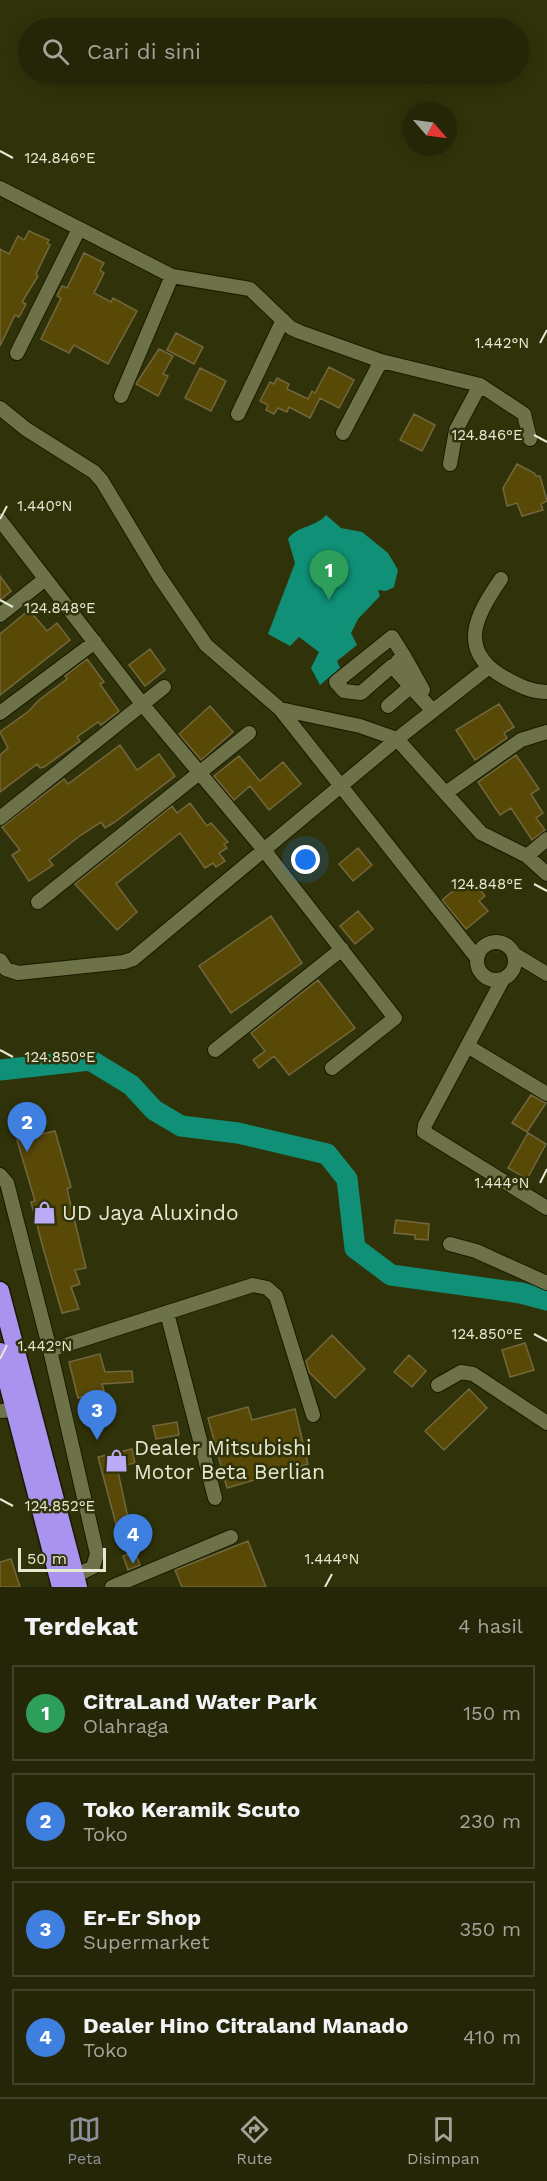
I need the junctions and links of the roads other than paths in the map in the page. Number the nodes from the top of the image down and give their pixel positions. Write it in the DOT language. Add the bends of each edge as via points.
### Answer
graph roads {
  1 [pos="0,188"];
  2 [pos="79,229"];
  3 [pos="172,276"];
  4 [pos="283,320"];
  5 [pos="17,353"];
  6 [pos="381,361"];
  7 [pos="480,385"];
  8 [pos="122,396"];
  9 [pos="0,408"];
  10 [pos="238,414"];
  11 [pos="342,433"];
  12 [pos="530,439"];
  13 [pos="450,464"];
  14 [pos="1,525"];
  15 [pos="501,579"];
  16 [pos="44,580"];
  17 [pos="0,615"];
  18 [pos="95,642"];
  19 [pos="404,656"];
  20 [pos="392,666"];
  21 [pos="489,667"];
  22 [pos="413,684"];
  23 [pos="164,687"];
  24 [pos="547,692"];
  25 [pos="143,705"];
  26 [pos="388,706"];
  27 [pos="280,709"];
  28 [pos="435,709"];
  29 [pos="0,713"];
  30 [pos="547,732"];
  31 [pos="249,733"];
  32 [pos="397,739"];
  33 [pos="198,773"];
  34 [pos="340,788"];
  35 [pos="447,792"];
  36 [pos="0,818"];
  37 [pos="547,839"];
  38 [pos="264,850"];
  39 [pos="527,856"];
  40 [pos="547,874"];
  41 [pos="38,902"];
  42 [pos="342,949"];
  43 [pos="514,954"];
  44 [pos="477,958"];
  45 [pos="0,960"];
  46 [pos="547,974"];
  47 [pos="503,979"];
  48 [pos="469,1047"];
  49 [pos="215,1050"];
  50 [pos="332,1068"];
  51 [pos="547,1095"];
  52 [pos="0,1175"];
  53 [pos="547,1208"];
  54 [pos="450,1244"];
  55 [pos="547,1283"];
  56 [pos="0,1291"];
  57 [pos="167,1313"];
  58 [pos="50,1350"];
  59 [pos="0,1352"];
  60 [pos="438,1385"];
  61 [pos="7,1410"];
  62 [pos="313,1414"];
  63 [pos="547,1423"];
  64 [pos="214,1498"];
  65 [pos="231,1537"];
  66 [pos="71,1583"];
  67 [pos="112,1587"];
  1 -- 2 [label="street"];
  2 -- 3 [label="street"];
  2 -- 5 [label="street"];
  3 -- 4 [label="street" via="250,289"];
  3 -- 8 [label="street"];
  4 -- 6 [label="street" via="300,332"];
  4 -- 10 [label="street"];
  6 -- 7 [label="street"];
  6 -- 11 [label="street"];
  7 -- 12 [label="street" via="524,414"];
  7 -- 13 [label="street" via="456,430"];
  9 -- 27 [label="street" via="93,472 206,645"];
  14 -- 16 [label="street"];
  15 -- 21 [label="street" via="483,605 474,640"];
  16 -- 17 [label="street"];
  16 -- 18 [label="street"];
  18 -- 25 [label="street"];
  18 -- 29 [label="street"];
  19 -- 20 [label="street"];
  19 -- 20 [label="street" via="392,637 336,682 344,691 362,693"];
  19 -- 22 [label="street"];
  20 -- 22 [label="street"];
  21 -- 24 [label="street" via="519,685"];
  21 -- 28 [label="street"];
  22 -- 26 [label="street"];
  22 -- 28 [label="street"];
  23 -- 25 [label="street"];
  25 -- 33 [label="street"];
  25 -- 36 [label="street"];
  27 -- 32 [label="street" via="360,726"];
  27 -- 34 [label="street"];
  28 -- 32 [label="street"];
  30 -- 35 [label="street" via="521,740"];
  31 -- 33 [label="street"];
  32 -- 34 [label="street"];
  32 -- 35 [label="street"];
  33 -- 38 [label="street"];
  33 -- 41 [label="street"];
  34 -- 38 [label="street"];
  34 -- 44 [label="street"];
  35 -- 39 [label="street" via="481,833"];
  37 -- 39 [label="street"];
  38 -- 42 [label="street"];
  38 -- 45 [label="street" via="133,959 18,973 6,969"];
  39 -- 40 [label="street"];
  42 -- 49 [label="street"];
  42 -- 50 [label="street" via="395,1018"];
  43 -- 44 [label="street" via="507,945 495,942 483,947"];
  43 -- 46 [label="street"];
  43 -- 47 [label="street" via="514,969"];
  44 -- 47 [label="street" via="484,976 490,980"];
  47 -- 48 [label="street"];
  48 -- 51 [label="street"];
  48 -- 53 [label="street" via="424,1133"];
  52 -- 58 [label="street" via="8,1183"];
  54 -- 55 [label="street" via="476,1251"];
  56 -- 66 [label="highway"];
  57 -- 58 [label="street"];
  57 -- 62 [label="street" via="253,1285 267,1288 276,1296"];
  57 -- 64 [label="street"];
  58 -- 66 [label="street" via="97,1554 93,1567"];
  59 -- 61 [label="highway"];
  60 -- 63 [label="street" via="461,1372 473,1374"];
  61 -- 66 [label="highway"];
  65 -- 67 [label="street"];
}
